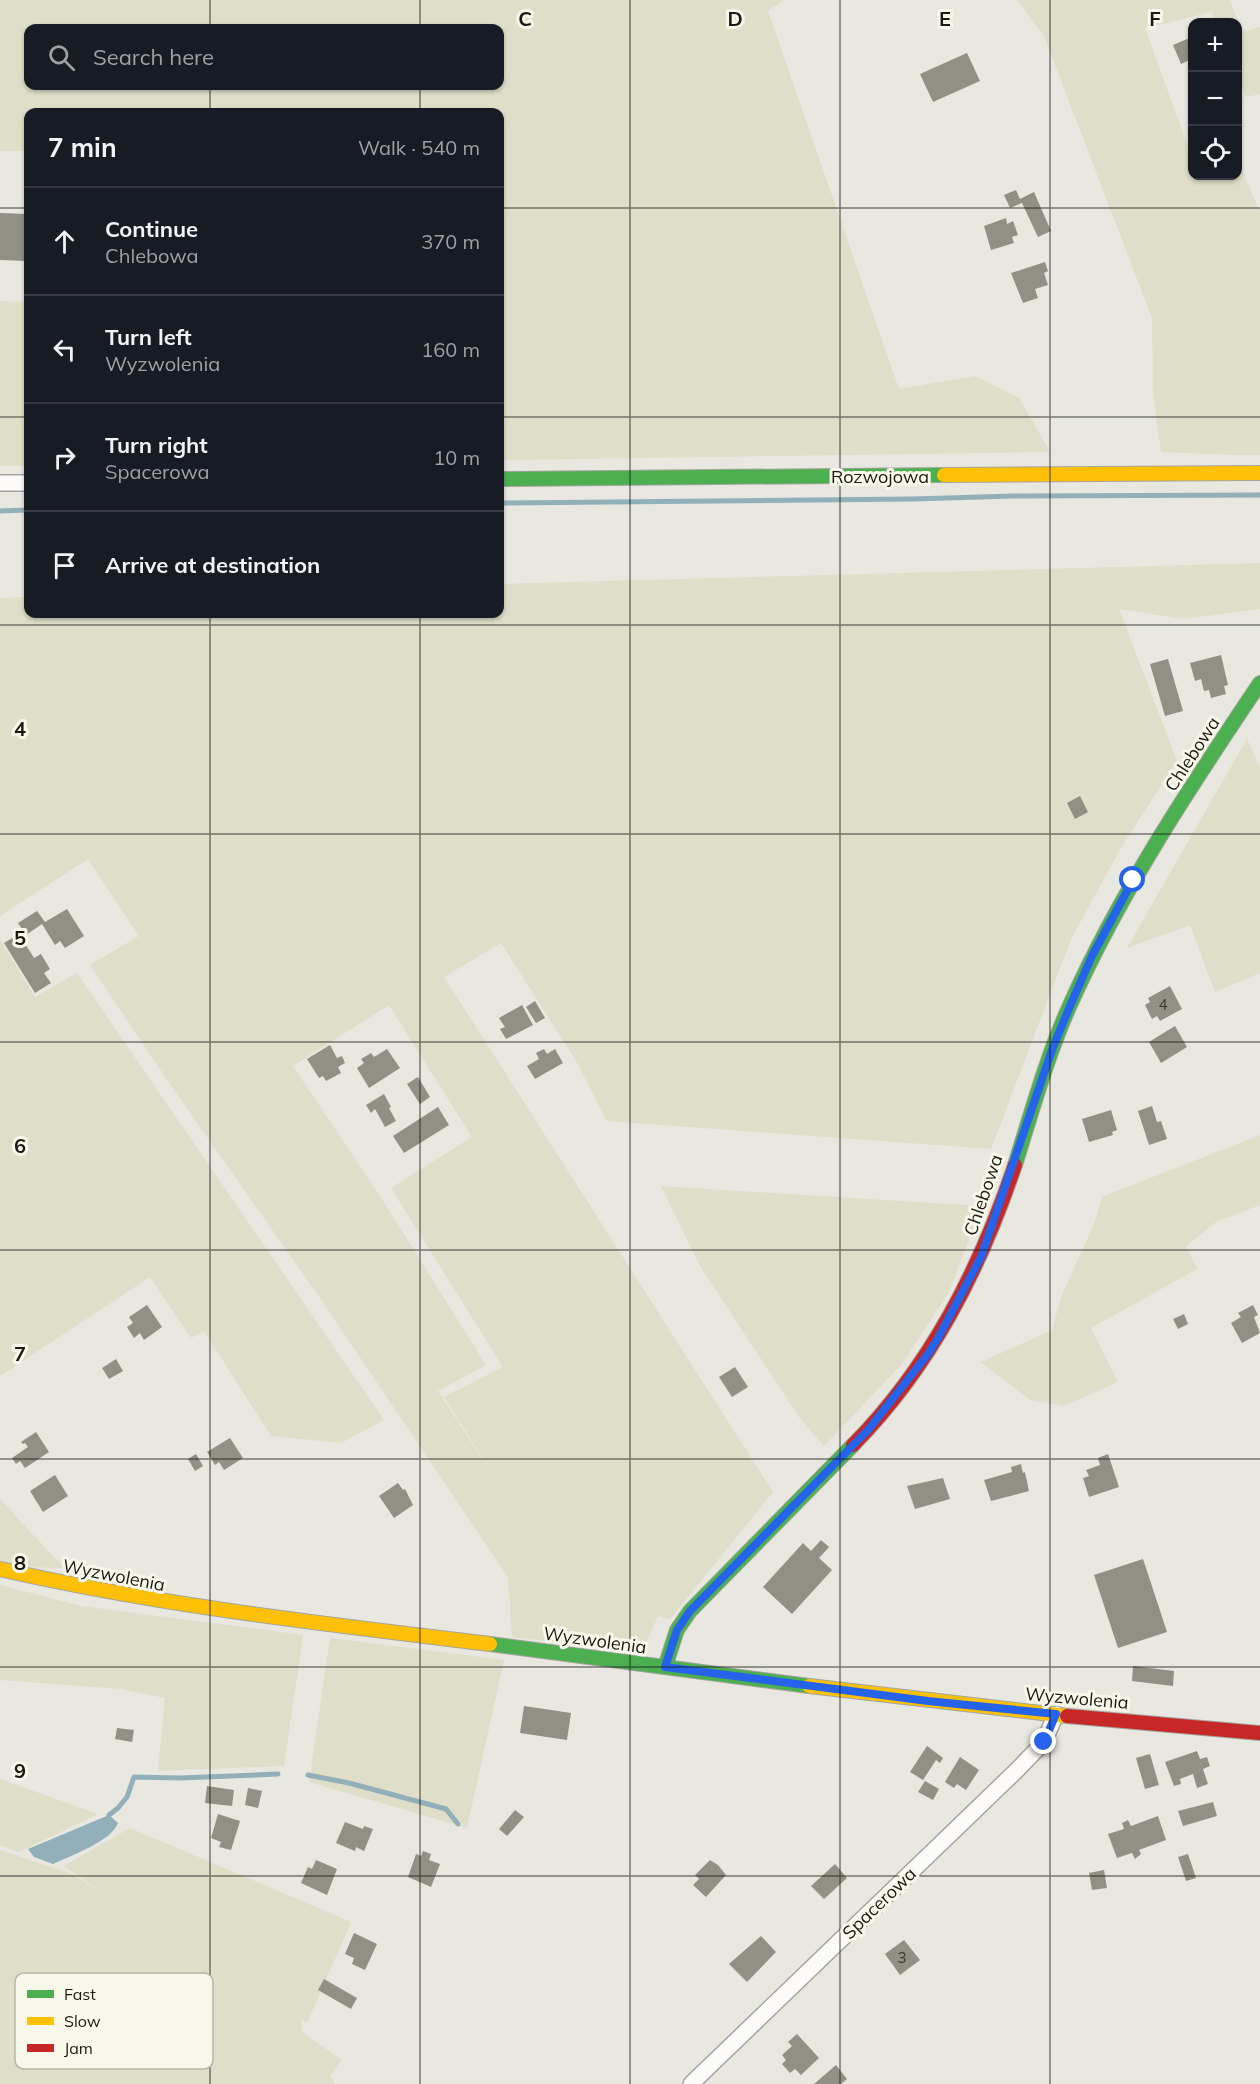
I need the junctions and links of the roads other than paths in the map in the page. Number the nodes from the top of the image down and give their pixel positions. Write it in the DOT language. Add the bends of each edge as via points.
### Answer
graph roads {
  1 [pos="1260,473"];
  2 [pos="504,479"];
  3 [pos="0,483"];
  4 [pos="24,483"];
  5 [pos="1260,683"];
  6 [pos="0,1569"];
  7 [pos="665,1667"];
  8 [pos="1056,1714"];
  9 [pos="1260,1733"];
  10 [pos="691,2084"];
  1 -- 2 [label="street, Rozwojowa"];
  3 -- 4 [label="street"];
  5 -- 7 [label="street, Chlebowa" via="1154,845 1092,956 1053,1047 981,1257 938,1338 868,1430 690,1611 677,1630"];
  6 -- 7 [label="street, Wyzwolenia" via="130,1598 204,1609"];
  7 -- 8 [label="street, Wyzwolenia"];
  8 -- 9 [label="street, Wyzwolenia"];
  8 -- 10 [label="street, Spacerowa" via="1044,1742 1016,1771"];
}
